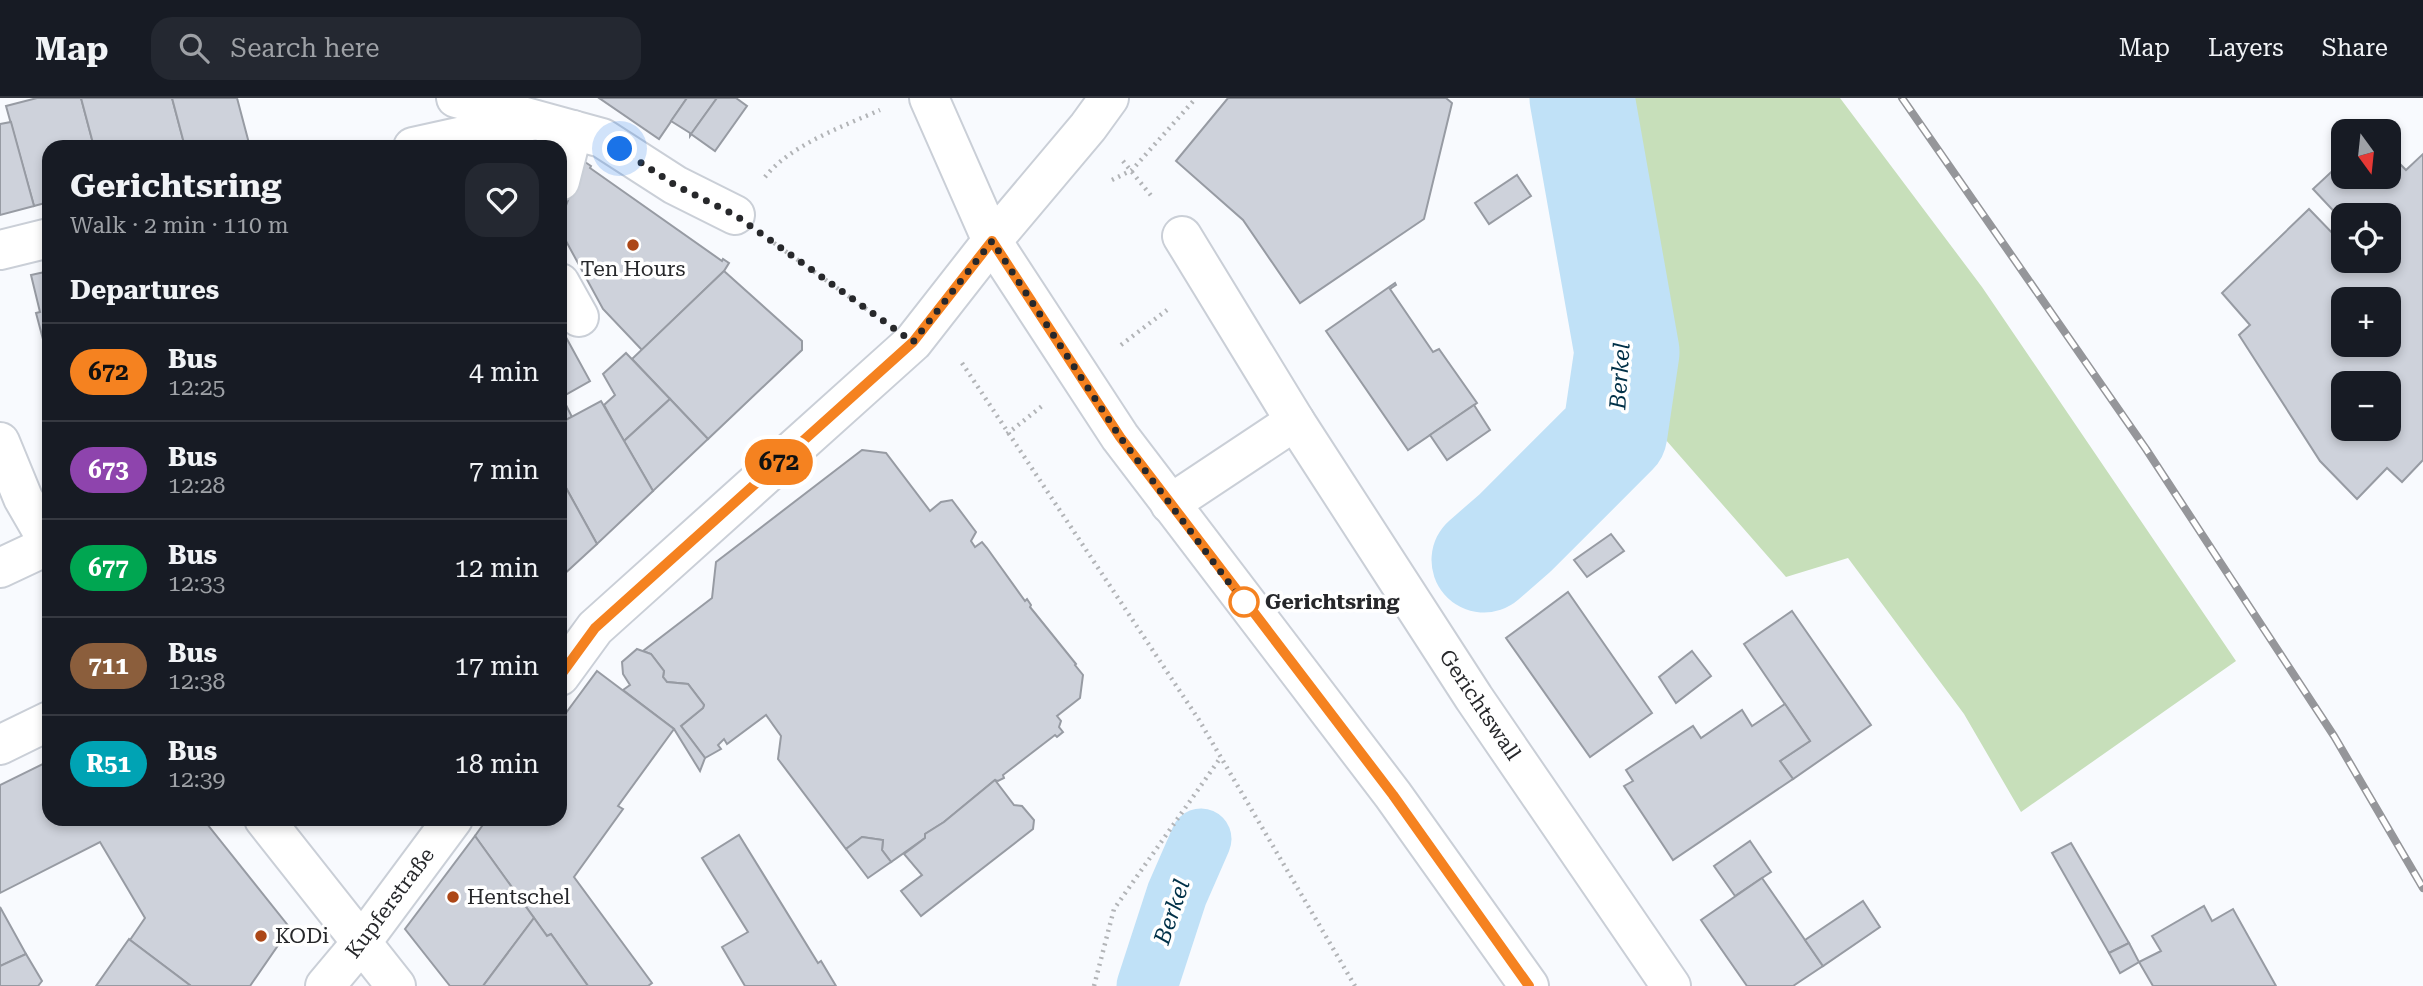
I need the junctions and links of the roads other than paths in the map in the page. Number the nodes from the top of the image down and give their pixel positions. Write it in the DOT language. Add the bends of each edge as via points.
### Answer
graph roads {
  1 [pos="456,98"];
  2 [pos="929,98"];
  3 [pos="1109,98"];
  4 [pos="555,125"];
  5 [pos="458,140"];
  6 [pos="556,140"];
  7 [pos="735,215"];
  8 [pos="1182,236"];
  9 [pos="42,240"];
  10 [pos="992,241"];
  11 [pos="0,250"];
  12 [pos="567,296"];
  13 [pos="579,317"];
  14 [pos="1295,421"];
  15 [pos="0,442"];
  16 [pos="1170,505"];
  17 [pos="42,532"];
  18 [pos="42,547"];
  19 [pos="0,568"];
  20 [pos="567,666"];
  21 [pos="42,725"];
  22 [pos="0,746"];
  23 [pos="269,826"];
  24 [pos="448,826"];
  25 [pos="361,943"];
  26 [pos="326,986"];
  27 [pos="396,986"];
  28 [pos="1529,986"];
  29 [pos="1671,986"];
  1 -- 4 [label="street"];
  2 -- 10 [label="street"];
  3 -- 10 [label="street"];
  4 -- 5 [label="street"];
  4 -- 6 [label="street"];
  4 -- 7 [label="street" via="602,138 675,185"];
  8 -- 14 [label="street, Gerichtswall"];
  9 -- 11 [label="street"];
  10 -- 16 [label="street"];
  10 -- 20 [label="street" via="923,330 595,628"];
  12 -- 13 [label="street"];
  14 -- 16 [label="street"];
  14 -- 29 [label="street, Gerichtswall" via="1474,698"];
  15 -- 17 [label="street"];
  16 -- 28 [label="street" via="1393,795"];
  18 -- 19 [label="street"];
  21 -- 22 [label="street"];
  23 -- 25 [label="street"];
  24 -- 25 [label="street, Kupferstraße"];
  25 -- 26 [label="street, Kupferstraße"];
  25 -- 27 [label="street"];
}
